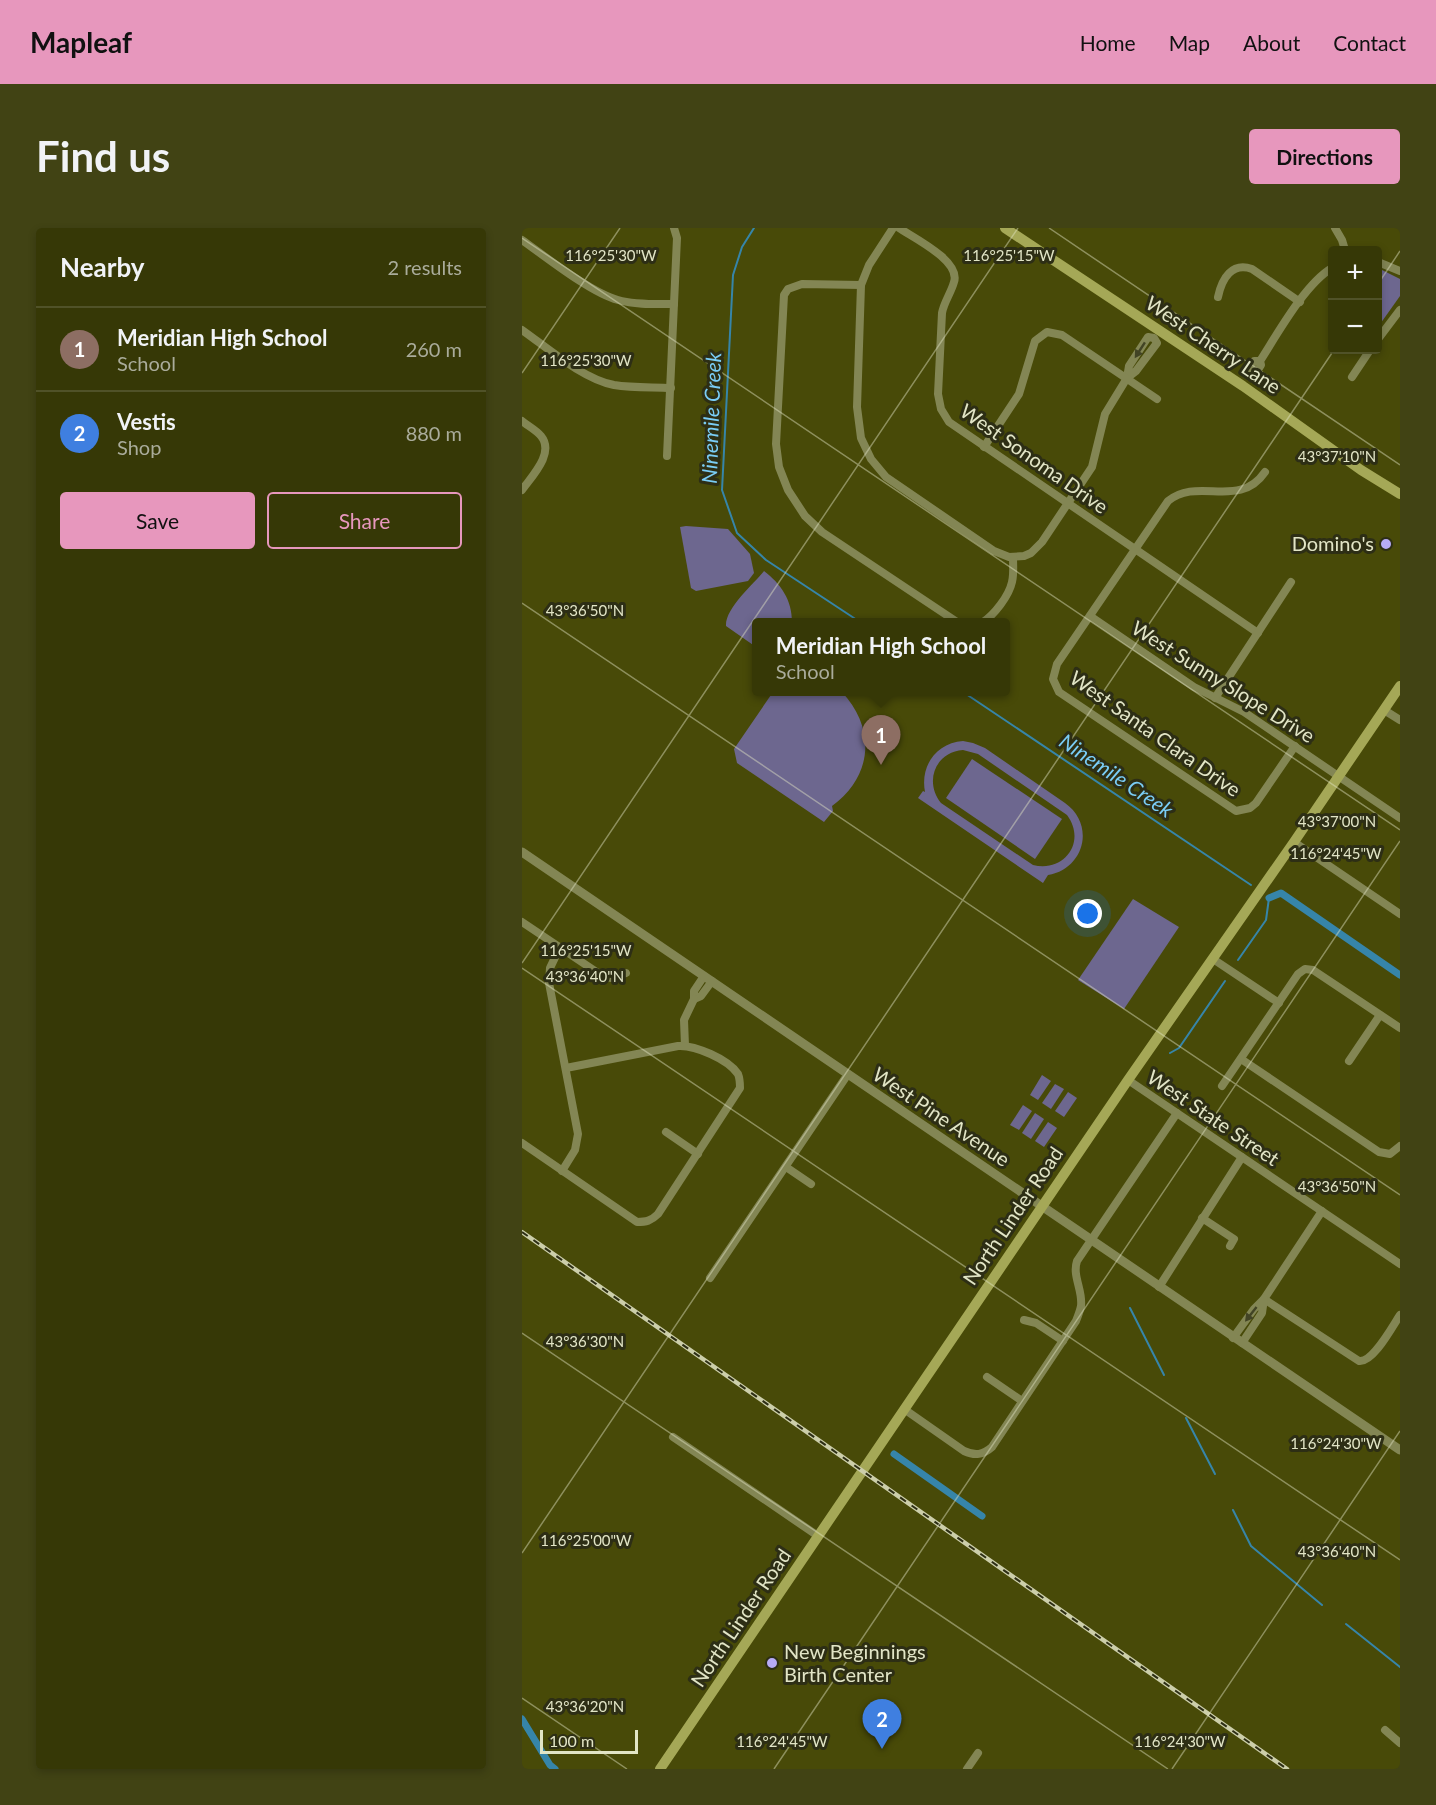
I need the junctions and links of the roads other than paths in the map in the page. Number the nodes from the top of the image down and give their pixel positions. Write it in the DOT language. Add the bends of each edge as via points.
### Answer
graph roads {
  1 [pos="674,228"];
  2 [pos="893,228"];
  3 [pos="898,228"];
  4 [pos="1005,228"];
  5 [pos="1335,228"];
  6 [pos="522,240"];
  7 [pos="1344,246"];
  8 [pos="1382,264"];
  9 [pos="1328,271"];
  10 [pos="1400,271"];
  11 [pos="861,285"];
  12 [pos="1218,297"];
  13 [pos="1300,302"];
  14 [pos="674,304"];
  15 [pos="1400,310"];
  16 [pos="522,330"];
  17 [pos="1382,333"];
  18 [pos="1157,334"];
  19 [pos="1367,354"];
  20 [pos="1352,377"];
  21 [pos="1126,378"];
  22 [pos="1243,386"];
  23 [pos="671,388"];
  24 [pos="1157,399"];
  25 [pos="522,421"];
  26 [pos="984,447"];
  27 [pos="667,456"];
  28 [pos="1265,472"];
  29 [pos="522,490"];
  30 [pos="1400,494"];
  31 [pos="1068,504"];
  32 [pos="1135,549"];
  33 [pos="1013,557"];
  34 [pos="1291,582"];
  35 [pos="1090,616"];
  36 [pos="951,618"];
  37 [pos="988,618"];
  38 [pos="1258,633"];
  39 [pos="1400,686"];
  40 [pos="1215,698"];
  41 [pos="1384,710"];
  42 [pos="1400,720"];
  43 [pos="1294,746"];
  44 [pos="1338,776"];
  45 [pos="1400,818"];
  46 [pos="1294,842"];
  47 [pos="522,852"];
  48 [pos="1400,915"];
  49 [pos="522,922"];
  50 [pos="560,947"];
  51 [pos="1213,959"];
  52 [pos="626,973"];
  53 [pos="708,979"];
  54 [pos="1279,1003"];
  55 [pos="1380,1015"];
  56 [pos="1400,1028"];
  57 [pos="685,1046"];
  58 [pos="1241,1059"];
  59 [pos="1349,1061"];
  60 [pos="566,1068"];
  61 [pos="848,1074"];
  62 [pos="1128,1080"];
  63 [pos="1222,1086"];
  64 [pos="1177,1113"];
  65 [pos="666,1132"];
  66 [pos="522,1143"];
  67 [pos="1400,1146"];
  68 [pos="698,1154"];
  69 [pos="1242,1157"];
  70 [pos="786,1167"];
  71 [pos="562,1170"];
  72 [pos="811,1184"];
  73 [pos="1041,1207"];
  74 [pos="1322,1211"];
  75 [pos="1202,1218"];
  76 [pos="1090,1241"];
  77 [pos="1230,1246"];
  78 [pos="1400,1264"];
  79 [pos="710,1278"];
  80 [pos="1159,1287"];
  81 [pos="1264,1299"];
  82 [pos="1400,1315"];
  83 [pos="1024,1320"];
  84 [pos="1238,1340"];
  85 [pos="1063,1341"];
  86 [pos="987,1377"];
  87 [pos="1022,1401"];
  88 [pos="904,1409"];
  89 [pos="673,1437"];
  90 [pos="1400,1450"];
  91 [pos="818,1536"];
  92 [pos="1385,1730"];
  93 [pos="1400,1743"];
  94 [pos="978,1753"];
  95 [pos="660,1769"];
  96 [pos="967,1769"];
  1 -- 14 [label="street"];
  2 -- 11 [label="street"];
  3 -- 26 [label="street, West Sonoma Drive" via="947,261 955,273 942,314 939,402 949,422"];
  4 -- 18 [label="main road, West Cherry Lane"];
  5 -- 7 [label="street"];
  6 -- 14 [label="street" via="612,298"];
  8 -- 10 [label="street"];
  9 -- 13 [label="street"];
  11 -- 33 [label="street" via="857,415 867,452 892,482 994,551"];
  11 -- 36 [label="street" via="802,284 788,289 784,295 776,437 779,467 795,504 816,527"];
  12 -- 13 [label="street" via="1221,283 1231,271 1245,267"];
  13 -- 22 [label="street" via="1260,361 1254,361"];
  14 -- 23 [label="street"];
  15 -- 17 [label="street"];
  16 -- 23 [label="street" via="604,382"];
  18 -- 21 [label="street" via="1157,343"];
  18 -- 22 [label="main road, West Cherry Lane"];
  19 -- 20 [label="street"];
  21 -- 24 [label="street"];
  21 -- 26 [label="street" via="1062,335 1047,332 1035,341 1019,394"];
  21 -- 31 [label="street" via="1105,414 1092,467"];
  22 -- 30 [label="main road, West Cherry Lane"];
  23 -- 27 [label="street"];
  25 -- 29 [label="street" via="546,443 544,458"];
  26 -- 31 [label="street, West Sonoma Drive"];
  28 -- 32 [label="street" via="1249,488 1220,493 1188,491 1174,496"];
  31 -- 32 [label="street, West Sonoma Drive"];
  31 -- 33 [label="street" via="1037,548"];
  32 -- 35 [label="street"];
  32 -- 38 [label="street, West Sonoma Drive"];
  33 -- 37 [label="street" via="1010,589"];
  34 -- 38 [label="street"];
  35 -- 40 [label="street, West Sunny Slope Drive"];
  35 -- 43 [label="street, West Santa Clara Drive" via="1057,664 1053,679 1059,692 1229,808 1243,811 1256,803"];
  38 -- 40 [label="street"];
  39 -- 41 [label="main road, North Linder Road"];
  40 -- 43 [label="street, West Sunny Slope Drive" via="1244,712"];
  41 -- 42 [label="street"];
  41 -- 44 [label="main road, North Linder Road"];
  43 -- 44 [label="street, West Sunny Slope Drive"];
  44 -- 45 [label="street, West Sunny Slope Drive"];
  44 -- 46 [label="main road, North Linder Road"];
  46 -- 48 [label="street"];
  46 -- 51 [label="main road, North Linder Road"];
  47 -- 53 [label="street, West Pine Avenue"];
  49 -- 50 [label="street"];
  50 -- 52 [label="street" via="604,977"];
  50 -- 60 [label="street" via="549,975"];
  51 -- 54 [label="street"];
  51 -- 62 [label="main road, North Linder Road"];
  53 -- 57 [label="street" via="694,991 684,1020"];
  53 -- 61 [label="street, West Pine Avenue"];
  54 -- 55 [label="street" via="1305,969 1313,970"];
  54 -- 58 [label="street"];
  55 -- 56 [label="street"];
  55 -- 59 [label="street"];
  57 -- 60 [label="street"];
  57 -- 68 [label="street" via="708,1052 733,1069 740,1080 737,1095"];
  58 -- 63 [label="street"];
  58 -- 67 [label="street" via="1379,1152 1390,1154"];
  60 -- 71 [label="street" via="578,1134 575,1149"];
  61 -- 70 [label="street"];
  61 -- 73 [label="street, West Pine Avenue"];
  62 -- 64 [label="street, West State Street"];
  62 -- 73 [label="main road, North Linder Road"];
  64 -- 69 [label="street, West State Street"];
  64 -- 76 [label="street"];
  65 -- 68 [label="street"];
  66 -- 71 [label="street"];
  68 -- 71 [label="street" via="658,1214 645,1222 637,1222"];
  69 -- 74 [label="street, West State Street"];
  69 -- 75 [label="street"];
  70 -- 72 [label="street"];
  70 -- 79 [label="street"];
  73 -- 76 [label="street, West Pine Avenue"];
  73 -- 88 [label="main road, North Linder Road"];
  74 -- 78 [label="street, West State Street"];
  74 -- 81 [label="street"];
  75 -- 77 [label="street" via="1234,1239"];
  75 -- 80 [label="street"];
  76 -- 80 [label="street, West Pine Avenue"];
  76 -- 85 [label="street" via="1070,1269 1081,1307"];
  80 -- 84 [label="street, West Pine Avenue"];
  81 -- 82 [label="street" via="1364,1362"];
  81 -- 84 [label="street"];
  83 -- 85 [label="street" via="1036,1323"];
  84 -- 90 [label="street, West Pine Avenue"];
  85 -- 87 [label="street"];
  86 -- 87 [label="street"];
  87 -- 88 [label="street" via="992,1446 979,1455 964,1452"];
  88 -- 91 [label="main road, North Linder Road"];
  89 -- 91 [label="street"];
  91 -- 95 [label="main road, North Linder Road"];
  92 -- 93 [label="street"];
  94 -- 96 [label="street"];
}
